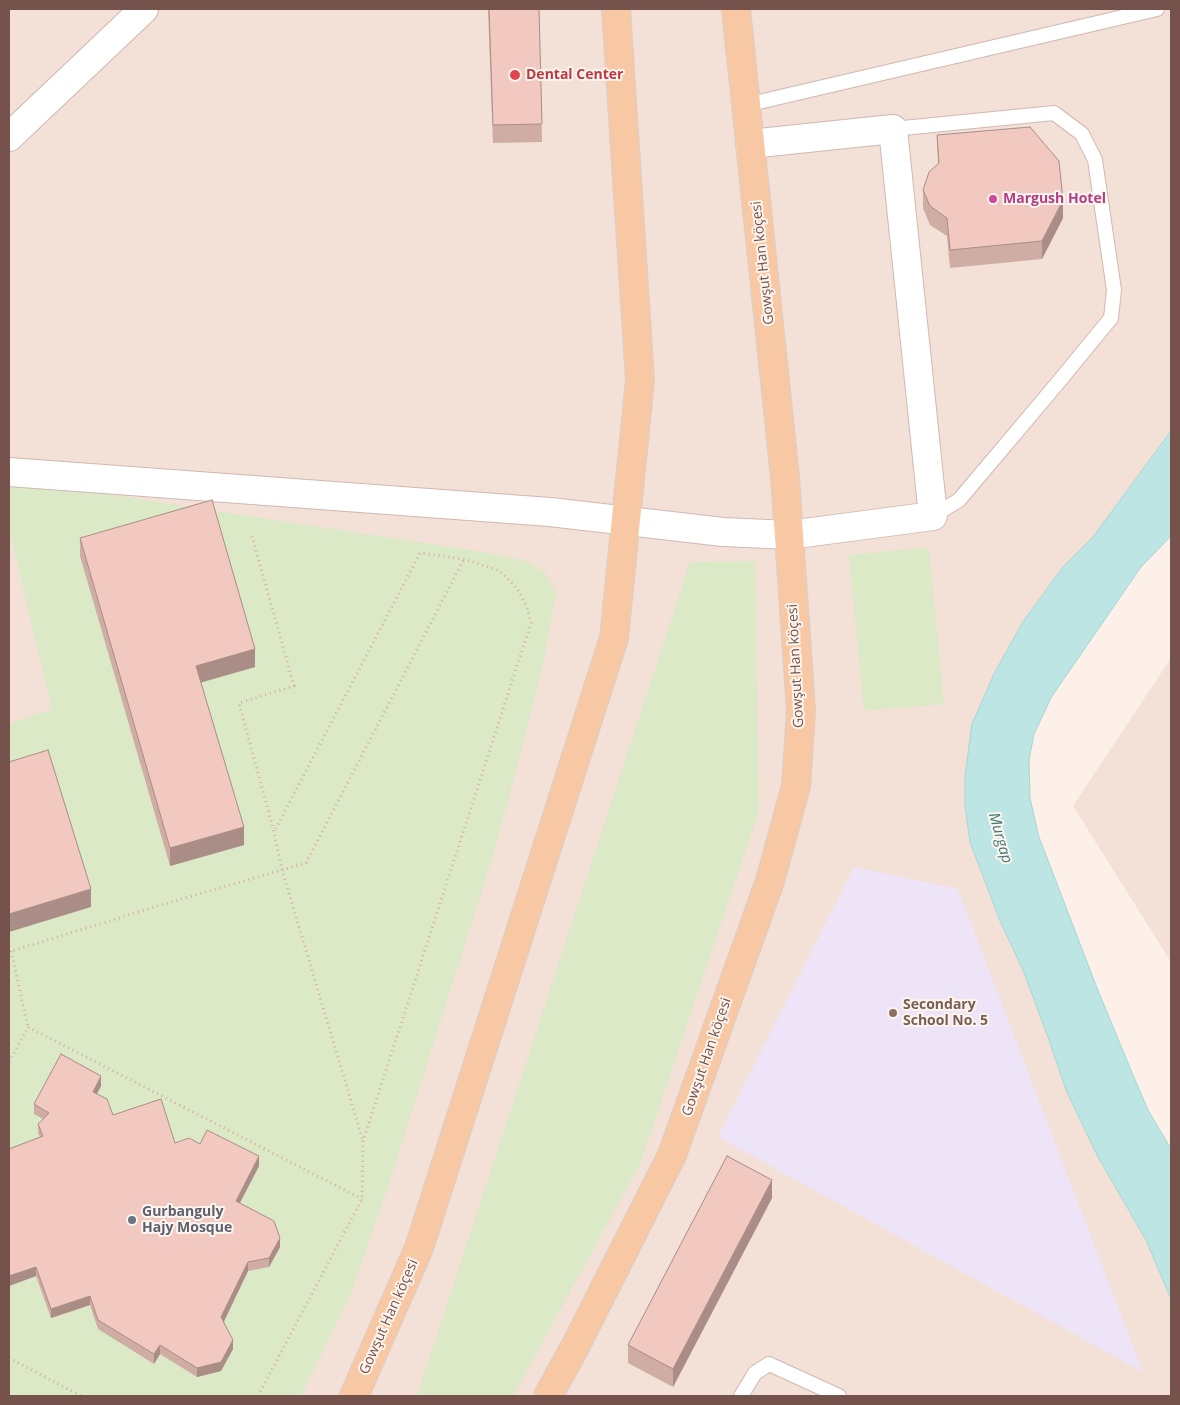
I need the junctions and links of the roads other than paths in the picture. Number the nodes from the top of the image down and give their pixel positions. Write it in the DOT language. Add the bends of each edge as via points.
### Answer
graph roads {
  1 [pos="144,9"];
  2 [pos="616,9"];
  3 [pos="736,9"];
  4 [pos="1157,9"];
  5 [pos="746,105"];
  6 [pos="893,129"];
  7 [pos="9,137"];
  8 [pos="750,144"];
  9 [pos="9,472"];
  10 [pos="933,516"];
  11 [pos="626,522"];
  12 [pos="789,536"];
  13 [pos="576,1346"];
  14 [pos="354,1396"];
  15 [pos="548,1396"];
  16 [pos="560,1396"];
  17 [pos="741,1396"];
  18 [pos="839,1396"];
  1 -- 7 [label="street"];
  2 -- 11 [label="main road, Gowşut Han köçesi" via="640,380"];
  3 -- 5 [label="main road, Gowşut Han köçesi"];
  4 -- 5 [label="lane"];
  5 -- 8 [label="main road, Gowşut Han köçesi"];
  6 -- 8 [label="street"];
  6 -- 10 [label="street"];
  6 -- 10 [label="lane" via="1054,112 1082,134 1095,160 1114,290 1111,318 959,500"];
  8 -- 12 [label="main road, Gowşut Han köçesi"];
  9 -- 11 [label="street" via="550,512"];
  10 -- 12 [label="street"];
  11 -- 12 [label="street"];
  11 -- 14 [label="main road, Gowşut Han köçesi" via="614,638 419,1248"];
  12 -- 13 [label="main road, Gowşut Han köçesi" via="801,711 796,786 770,881 672,1155"];
  13 -- 15 [label="main road, Gowşut Han köçesi"];
  13 -- 16 [label="main road"];
  17 -- 18 [label="lane" via="755,1373 769,1364"];
}
